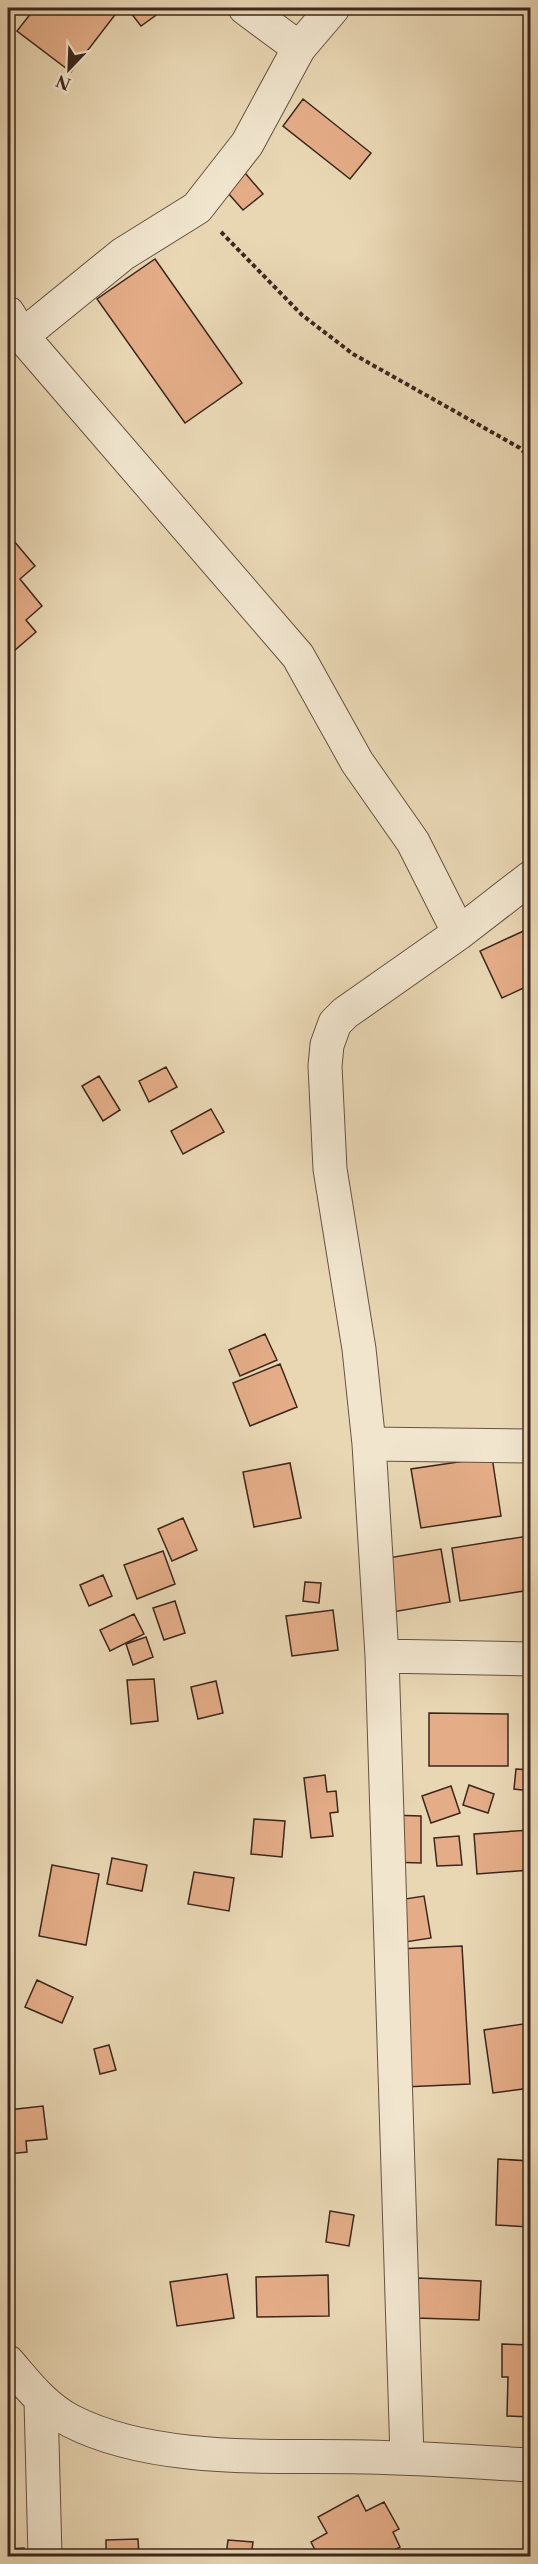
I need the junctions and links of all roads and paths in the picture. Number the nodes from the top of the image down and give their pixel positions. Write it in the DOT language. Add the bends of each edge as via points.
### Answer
graph roads {
  1 [pos="245,8"];
  2 [pos="333,8"];
  3 [pos="299,48"];
  4 [pos="197,208"];
  5 [pos="15,325"];
  6 [pos="531,458"];
  7 [pos="531,878"];
  8 [pos="459,933"];
  9 [pos="369,1444"];
  10 [pos="531,1446"];
  11 [pos="382,1656"];
  12 [pos="531,1659"];
  13 [pos="8,2362"];
  14 [pos="41,2401"];
  15 [pos="407,2457"];
  16 [pos="531,2465"];
  17 [pos="45,2556"];
  1 -- 3 [label="street"];
  2 -- 3 [label="street"];
  3 -- 4 [label="street" via="247,144"];
  4 -- 5 [label="street"];
  4 -- 6 [label="path" via="302,315 353,354 520,448"];
  5 -- 8 [label="street" via="298,656 357,762 413,842"];
  7 -- 8 [label="street"];
  8 -- 9 [label="street" via="345,1013 335,1023 327,1045 330,1169 359,1349"];
  9 -- 10 [label="street"];
  9 -- 11 [label="street"];
  11 -- 12 [label="street"];
  11 -- 15 [label="street"];
  13 -- 14 [label="street"];
  14 -- 15 [label="street" via="70,2420 111,2438 163,2447 216,2454"];
  14 -- 17 [label="street"];
  15 -- 16 [label="street"];
}
